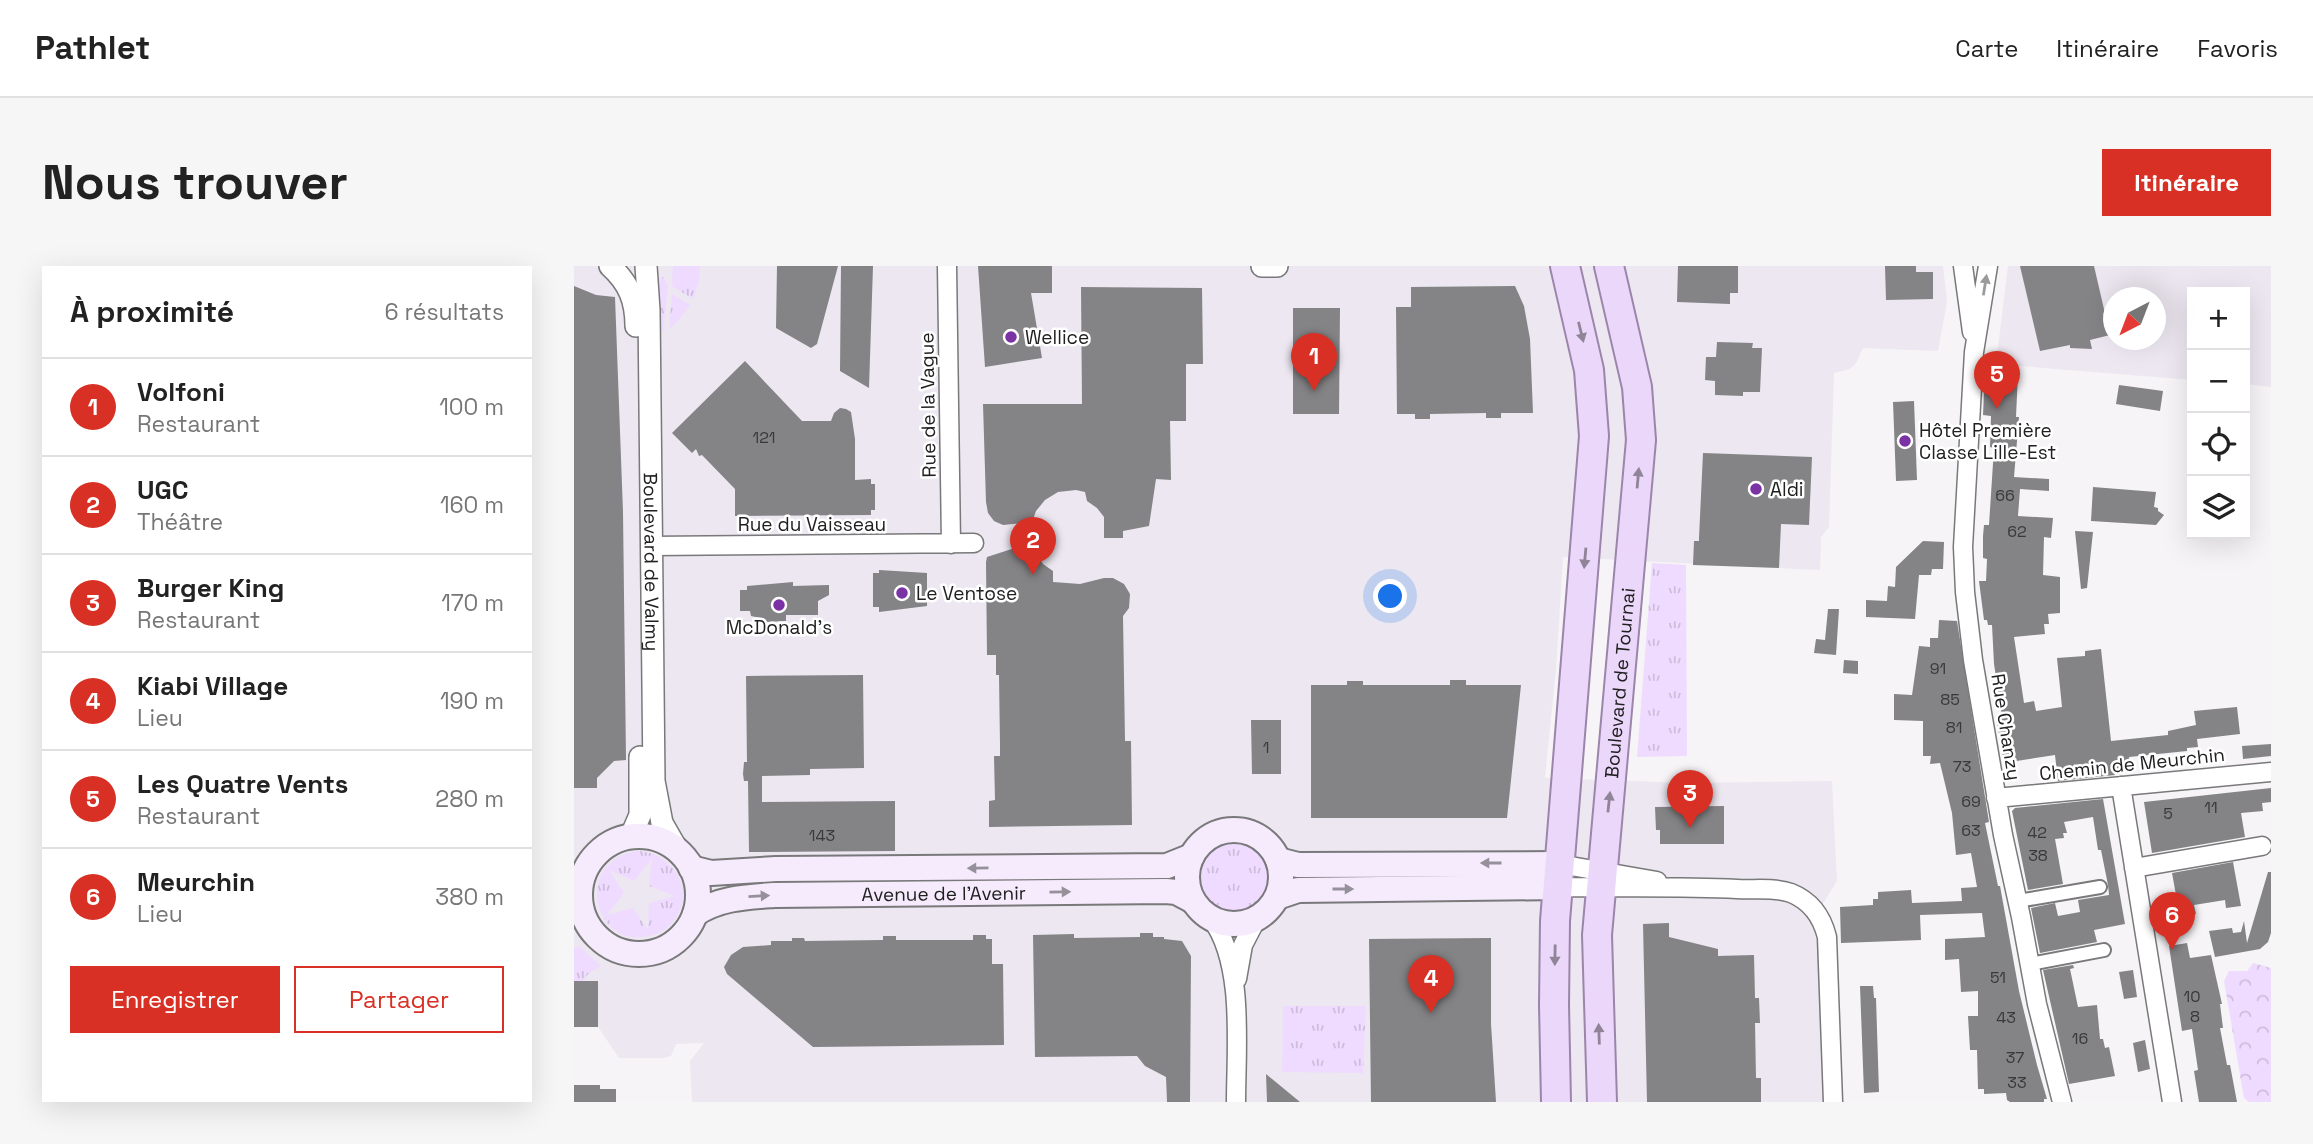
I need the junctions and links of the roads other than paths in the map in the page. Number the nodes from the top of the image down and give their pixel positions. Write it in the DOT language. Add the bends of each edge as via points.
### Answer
graph roads {
  1 [pos="610,266"];
  2 [pos="646,266"];
  3 [pos="947,266"];
  4 [pos="1262,266"];
  5 [pos="1277,266"];
  6 [pos="1565,266"];
  7 [pos="1609,266"];
  8 [pos="1625,266"];
  9 [pos="1963,266"];
  10 [pos="1988,266"];
  11 [pos="1975,352"];
  12 [pos="1641,415"];
  13 [pos="974,543"];
  14 [pos="951,544"];
  15 [pos="651,546"];
  16 [pos="2271,772"];
  17 [pos="2121,786"];
  18 [pos="1996,798"];
  19 [pos="631,836"];
  20 [pos="2262,846"];
  21 [pos="1192,856"];
  22 [pos="685,859"];
  23 [pos="1278,860"];
  24 [pos="2134,868"];
  25 [pos="1558,876"];
  26 [pos="1601,879"];
  27 [pos="2100,887"];
  28 [pos="1277,897"];
  29 [pos="2018,901"];
  30 [pos="577,909"];
  31 [pos="1202,909"];
  32 [pos="695,914"];
  33 [pos="1257,918"];
  34 [pos="602,940"];
  35 [pos="574,944"];
  36 [pos="2104,950"];
  37 [pos="2030,964"];
  38 [pos="1234,993"];
  39 [pos="1236,1102"];
  40 [pos="1556,1102"];
  41 [pos="1602,1102"];
  42 [pos="1833,1102"];
  43 [pos="2062,1102"];
  44 [pos="2172,1102"];
  1 -- 19 [label="street, Boulevard de Valmy" via="630,290 636,314 640,808"];
  2 -- 15 [label="street, Boulevard de Valmy"];
  3 -- 14 [label="street, Rue de la Vague"];
  4 -- 5 [label="street"];
  6 -- 25 [label="main road, one-way" via="1591,383 1594,436"];
  7 -- 12 [label="main road, Boulevard de Tournai"];
  8 -- 12 [label="main road" via="1642,355"];
  9 -- 11 [label="street, Rue Chanzy"];
  11 -- 10 [label="street, Rue Chanzy, one-way"];
  11 -- 18 [label="street, Rue Chanzy" via="1963,561 1973,660"];
  26 -- 12 [label="main road, Boulevard de Tournai, one-way"];
  13 -- 14 [label="street, Rue du Vaisseau"];
  14 -- 15 [label="street, Rue du Vaisseau"];
  15 -- 22 [label="street, Boulevard de Valmy" via="654,781 662,824"];
  16 -- 17 [label="street, Chemin de Meurchin"];
  17 -- 18 [label="street, Chemin de Meurchin"];
  17 -- 24 [label="street"];
  18 -- 29 [label="street, Rue Chanzy"];
  19 -- 22 [label="main road" via="653,837"];
  19 -- 30 [label="main road" via="593,857 582,879"];
  20 -- 24 [label="street"];
  21 -- 22 [label="main road, Avenue de l'Avenir, one-way" via="1167,866 711,873"];
  21 -- 23 [label="main road" via="1210,836 1235,830 1260,838"];
  21 -- 31 [label="main road" via="1187,879"];
  22 -- 32 [label="main road" via="697,887"];
  25 -- 23 [label="main road, one-way" via="1298,865"];
  23 -- 28 [label="main road" via="1281,879"];
  24 -- 44 [label="street"];
  25 -- 26 [label="street"];
  28 -- 25 [label="main road, one-way" via="1298,890"];
  25 -- 40 [label="main road, one-way"];
  41 -- 26 [label="main road, Boulevard de Tournai, one-way" via="1597,935"];
  26 -- 42 [label="street" via="1782,891 1801,898 1817,913 1827,937"];
  27 -- 29 [label="street"];
  28 -- 33 [label="main road"];
  29 -- 37 [label="street, Rue Chanzy"];
  30 -- 34 [label="main road"];
  32 -- 31 [label="main road, Avenue de l'Avenir, one-way" via="727,899 774,895 1166,891 1183,895"];
  31 -- 33 [label="main road" via="1234,924"];
  31 -- 38 [label="street" via="1224,941"];
  32 -- 34 [label="main road" via="680,936 651,952 625,952"];
  33 -- 38 [label="street" via="1243,945"];
  34 -- 35 [label="main road"];
  36 -- 37 [label="street"];
  37 -- 43 [label="street, Rue Chanzy"];
  38 -- 39 [label="street"];
}
